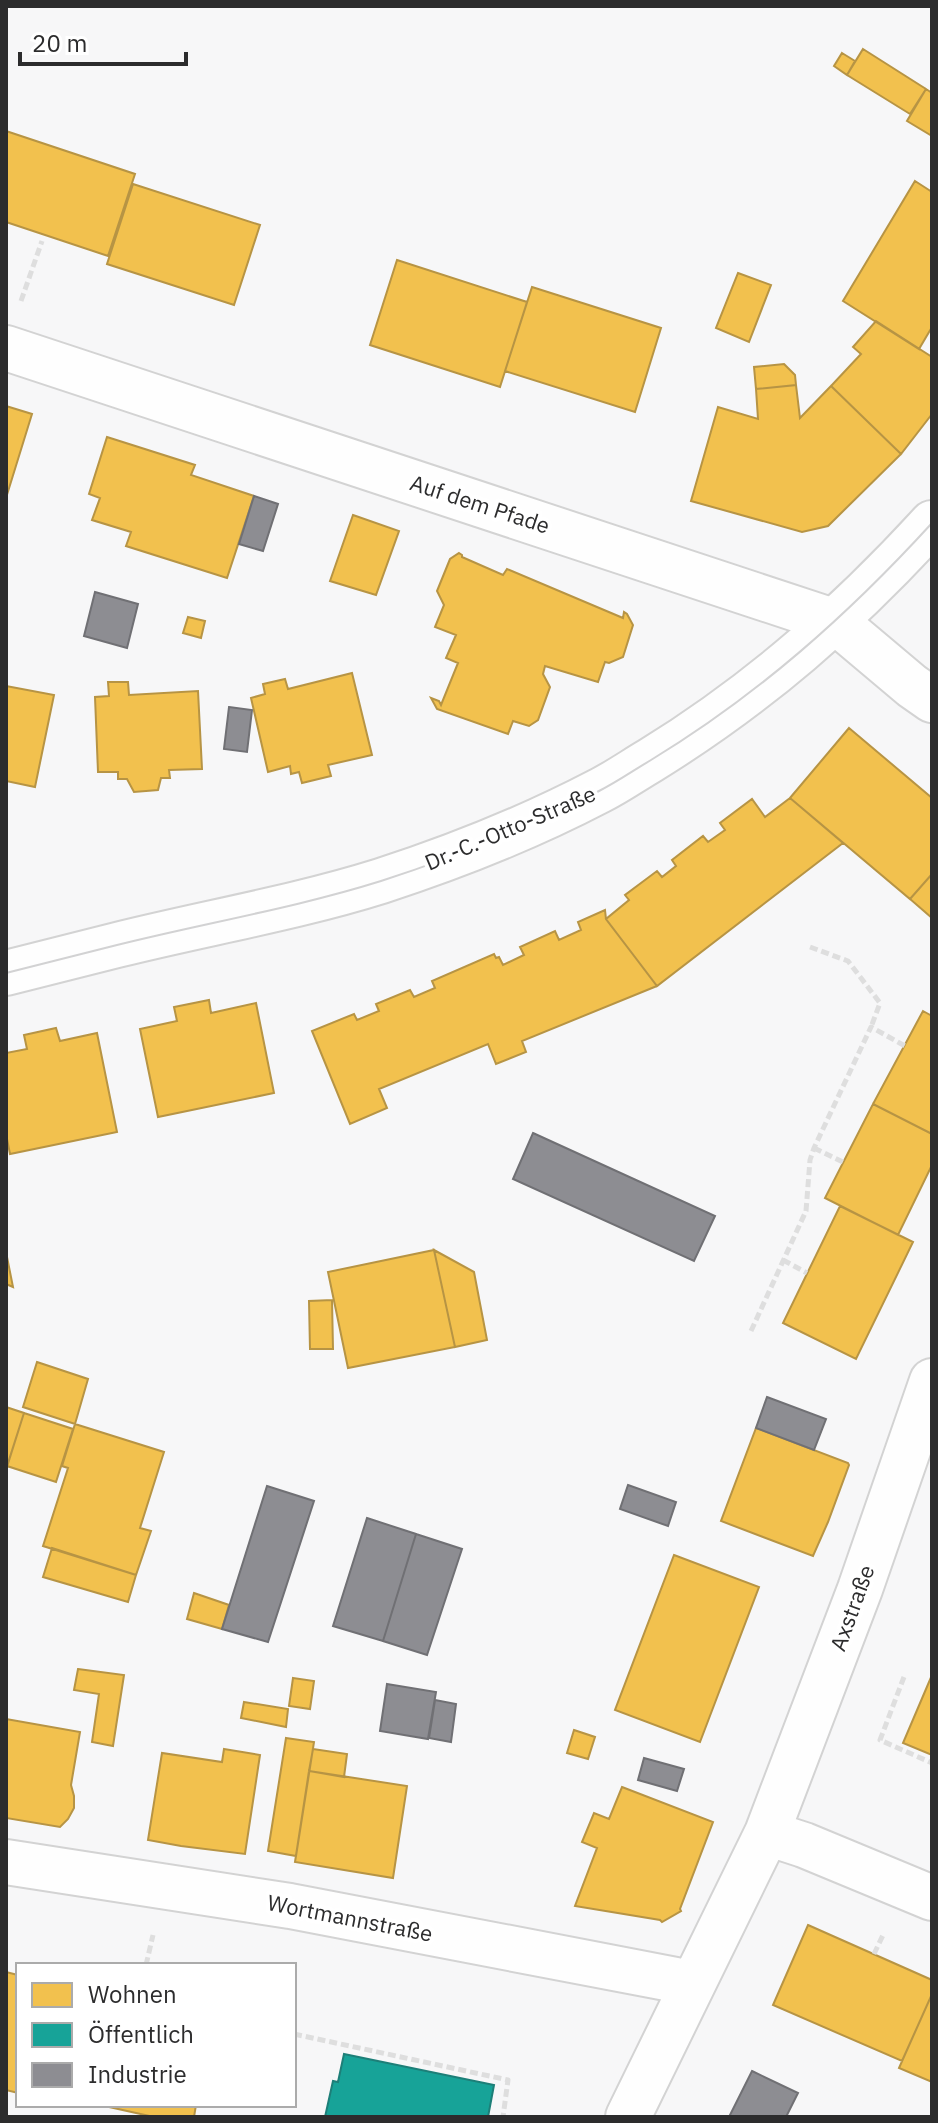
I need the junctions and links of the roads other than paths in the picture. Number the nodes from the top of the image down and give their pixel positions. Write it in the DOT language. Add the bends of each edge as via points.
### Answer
graph roads {
  1 [pos="11,331"];
  2 [pos="932,523"];
  3 [pos="836,622"];
  4 [pos="932,700"];
  5 [pos="6,973"];
  6 [pos="932,1381"];
  7 [pos="767,1833"];
  8 [pos="6,1862"];
  9 [pos="932,1898"];
  10 [pos="692,1983"];
  11 [pos="628,2117"];
  1 -- 3 [label="street, Auf dem Pfade"];
  2 -- 3 [label="street, Dr.-C.-Otto-Straße"];
  3 -- 4 [label="street, Auf dem Pfade"];
  3 -- 5 [label="street, Dr.-C.-Otto-Straße" via="692,734 600,790 529,823 382,881"];
  6 -- 7 [label="street, Axstraße"];
  7 -- 9 [label="street"];
  7 -- 10 [label="street, Axstraße"];
  8 -- 10 [label="street, Wortmannstraße" via="290,1906"];
  10 -- 11 [label="street, Axstraße"];
}
